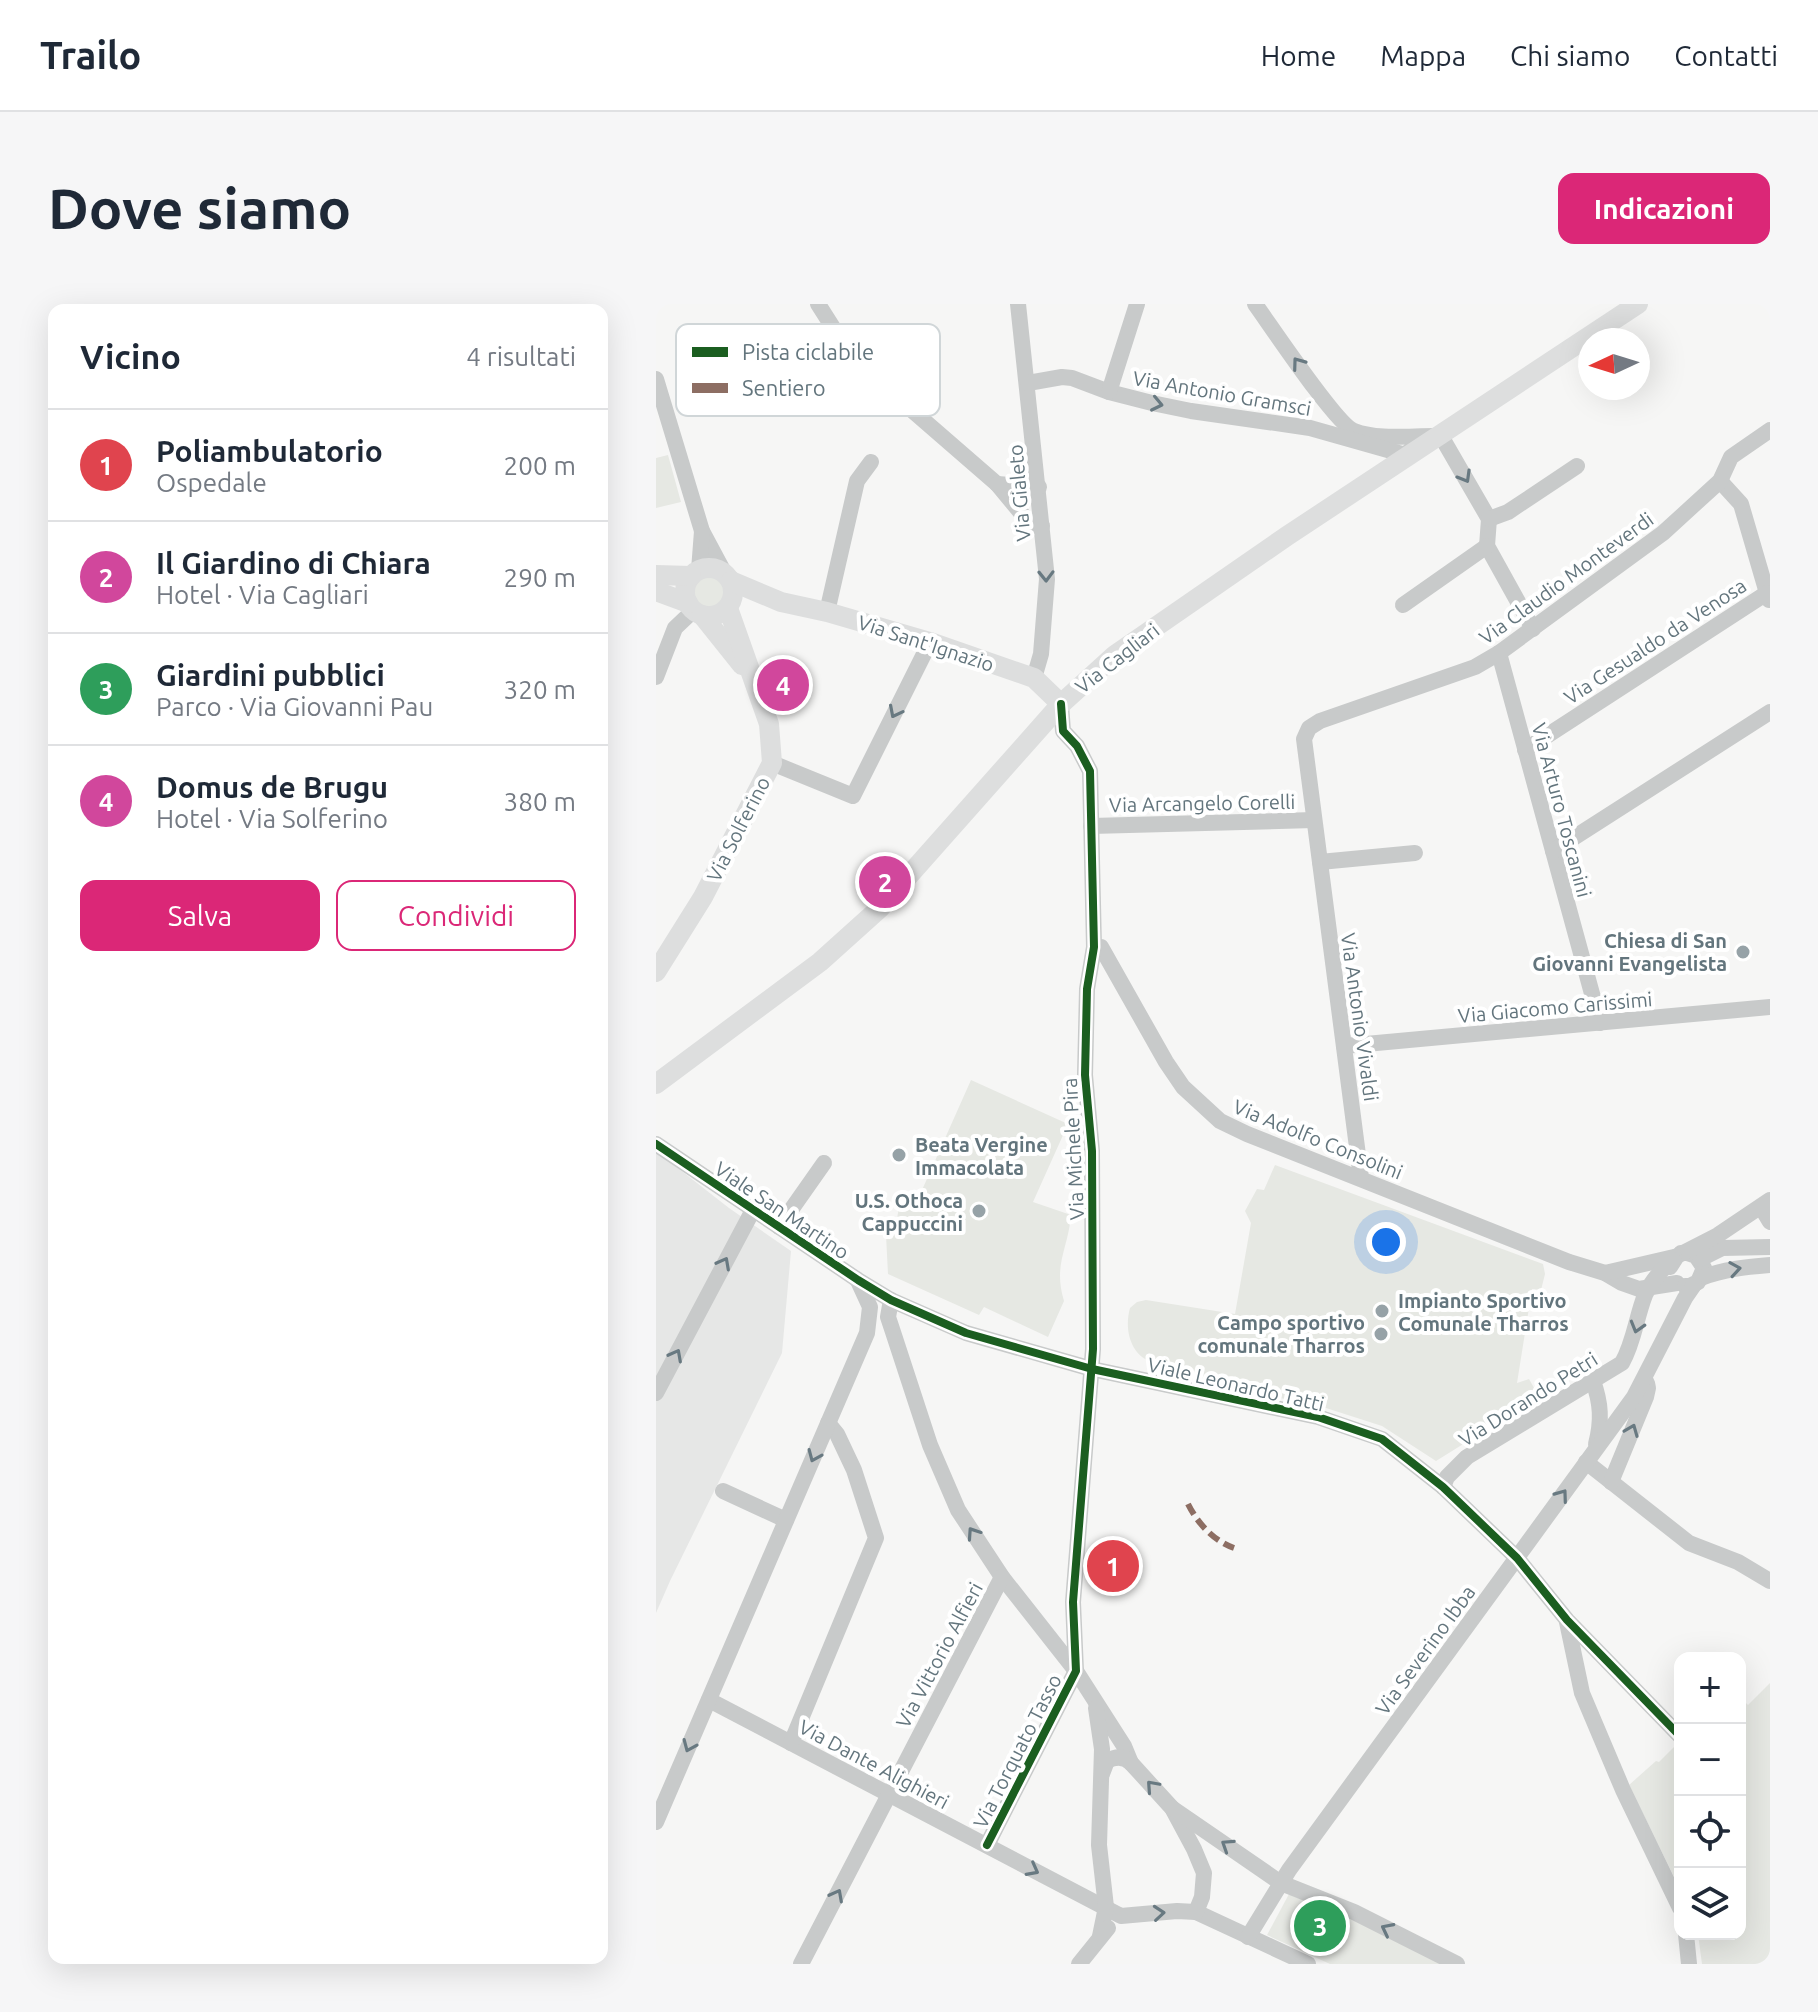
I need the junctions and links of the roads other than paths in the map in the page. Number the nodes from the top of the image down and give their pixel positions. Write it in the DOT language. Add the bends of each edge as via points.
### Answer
graph roads {
  1 [pos="818,304"];
  2 [pos="1018,304"];
  3 [pos="1137,304"];
  4 [pos="1255,304"];
  5 [pos="1638,304"];
  6 [pos="831,324"];
  7 [pos="656,379"];
  8 [pos="1028,383"];
  9 [pos="1109,392"];
  10 [pos="919,416"];
  11 [pos="1337,416"];
  12 [pos="1310,428"];
  13 [pos="1770,430"];
  14 [pos="1400,435"];
  15 [pos="1441,436"];
  16 [pos="1409,456"];
  17 [pos="871,462"];
  18 [pos="1577,466"];
  19 [pos="1720,481"];
  20 [pos="997,484"];
  21 [pos="1039,487"];
  22 [pos="1489,519"];
  23 [pos="1042,526"];
  24 [pos="702,531"];
  25 [pos="1487,546"];
  26 [pos="695,573"];
  27 [pos="656,575"];
  28 [pos="728,577"];
  29 [pos="656,591"];
  30 [pos="1768,597"];
  31 [pos="781,602"];
  32 [pos="1403,605"];
  33 [pos="729,607"];
  34 [pos="695,610"];
  35 [pos="827,612"];
  36 [pos="1533,629"];
  37 [pos="930,642"];
  38 [pos="1499,653"];
  39 [pos="751,676"];
  40 [pos="656,677"];
  41 [pos="1034,678"];
  42 [pos="1061,704"];
  43 [pos="1770,712"];
  44 [pos="1309,728"];
  45 [pos="1525,750"];
  46 [pos="772,763"];
  47 [pos="1314,820"];
  48 [pos="1091,826"];
  49 [pos="1553,851"];
  50 [pos="1415,853"];
  51 [pos="1320,862"];
  52 [pos="1094,947"];
  53 [pos="656,972"];
  54 [pos="1770,1007"];
  55 [pos="1600,1023"];
  56 [pos="1344,1046"];
  57 [pos="656,1084"];
  58 [pos="656,1144"];
  59 [pos="824,1163"];
  60 [pos="1361,1178"];
  61 [pos="1766,1203"];
  62 [pos="753,1210"];
  63 [pos="1770,1222"];
  64 [pos="779,1227"];
  65 [pos="1770,1247"];
  66 [pos="1686,1257"];
  67 [pos="1770,1265"];
  68 [pos="1605,1273"];
  69 [pos="858,1280"];
  70 [pos="1698,1281"];
  71 [pos="1677,1283"];
  72 [pos="1649,1288"];
  73 [pos="891,1300"];
  74 [pos="892,1329"];
  75 [pos="867,1333"];
  76 [pos="1092,1369"];
  77 [pos="1645,1376"];
  78 [pos="1593,1381"];
  79 [pos="656,1393"];
  80 [pos="828,1423"];
  81 [pos="1590,1458"];
  82 [pos="1611,1482"];
  83 [pos="1443,1487"];
  84 [pos="723,1491"];
  85 [pos="786,1520"];
  86 [pos="1517,1558"];
  87 [pos="1002,1577"];
  88 [pos="1770,1581"];
  89 [pos="1073,1602"];
  90 [pos="1567,1620"];
  91 [pos="1052,1641"];
  92 [pos="1076,1671"];
  93 [pos="709,1700"];
  94 [pos="1095,1702"];
  95 [pos="1674,1730"];
  96 [pos="791,1743"];
  97 [pos="1131,1763"];
  98 [pos="1102,1776"];
  99 [pos="889,1794"];
  100 [pos="1172,1808"];
  101 [pos="656,1822"];
  102 [pos="987,1845"];
  103 [pos="1285,1876"];
  104 [pos="1674,1896"];
  105 [pos="1106,1907"];
  106 [pos="1196,1912"];
  107 [pos="1121,1916"];
  108 [pos="1100,1936"];
  109 [pos="1248,1937"];
  110 [pos="1687,1940"];
  111 [pos="801,1964"];
  112 [pos="1079,1964"];
  113 [pos="1308,1964"];
  114 [pos="1457,1964"];
  115 [pos="1689,1964"];
  1 -- 6 [label="street"];
  2 -- 8 [label="street, Via Gialeto"];
  3 -- 9 [label="street"];
  11 -- 4 [label="street, one-way"];
  5 -- 15 [label="main road, Via Cagliari"];
  7 -- 24 [label="street"];
  8 -- 9 [label="street, Via Antonio Gramsci" via="1072,378"];
  8 -- 21 [label="street, Via Gialeto"];
  9 -- 12 [label="street, Via Antonio Gramsci, one-way" via="1191,411"];
  10 -- 20 [label="street"];
  11 -- 12 [label="street"];
  11 -- 14 [label="street" via="1364,433"];
  12 -- 16 [label="street, Via Antonio Gramsci"];
  13 -- 19 [label="street, Via Claudio Monteverdi" via="1731,457"];
  14 -- 15 [label="street"];
  14 -- 16 [label="street" via="1411,445"];
  15 -- 16 [label="main road, Via Cagliari"];
  15 -- 22 [label="street, one-way"];
  16 -- 42 [label="main road, Via Cagliari" via="1115,655"];
  17 -- 35 [label="street" via="857,481"];
  18 -- 22 [label="street"];
  19 -- 30 [label="street" via="1741,504"];
  19 -- 36 [label="street, Via Claudio Monteverdi" via="1663,533"];
  20 -- 21 [label="street"];
  20 -- 23 [label="street" via="1032,526"];
  21 -- 23 [label="street, Via Gialeto"];
  22 -- 25 [label="street"];
  23 -- 41 [label="street, Via Gialeto, one-way" via="1047,579"];
  24 -- 26 [label="street"];
  24 -- 28 [label="street"];
  25 -- 32 [label="street"];
  25 -- 36 [label="street"];
  26 -- 27 [label="main road"];
  26 -- 28 [label="main road" via="712,568"];
  26 -- 34 [label="main road" via="686,586"];
  28 -- 31 [label="main road, Via Sant'Ignazio"];
  28 -- 33 [label="main road" via="733,595"];
  29 -- 34 [label="main road"];
  30 -- 45 [label="street, Via Gesualdo da Venosa"];
  31 -- 33 [label="main road, Via Sant'Ignazio"];
  31 -- 35 [label="main road, Via Sant'Ignazio"];
  33 -- 34 [label="main road" via="713,616"];
  33 -- 39 [label="main road, Via Solferino"];
  34 -- 39 [label="main road, Via Solferino"];
  34 -- 40 [label="street" via="675,628"];
  35 -- 37 [label="main road, Via Sant'Ignazio"];
  36 -- 38 [label="street, Via Claudio Monteverdi"];
  37 -- 41 [label="main road, Via Sant'Ignazio"];
  37 -- 46 [label="street, one-way" via="853,796"];
  38 -- 44 [label="street, Via Claudio Monteverdi" via="1475,667"];
  38 -- 45 [label="street, Via Arturo Toscanini"];
  39 -- 46 [label="main road, Via Solferino" via="769,724"];
  41 -- 42 [label="main road, Via Sant'Ignazio"];
  42 -- 48 [label="street, Via Michele Pira" via="1063,731 1090,771"];
  42 -- 57 [label="main road, Via Cagliari" via="880,908 820,962"];
  43 -- 49 [label="street"];
  44 -- 47 [label="street, Via Antonio Vivaldi" via="1304,739"];
  45 -- 49 [label="street, Via Arturo Toscanini"];
  46 -- 53 [label="main road, Via Solferino" via="703,897"];
  47 -- 48 [label="street, Via Arcangelo Corelli"];
  47 -- 51 [label="street, Via Antonio Vivaldi"];
  48 -- 52 [label="street, Via Michele Pira"];
  49 -- 55 [label="street, Via Arturo Toscanini"];
  50 -- 51 [label="street"];
  51 -- 56 [label="street, Via Antonio Vivaldi"];
  52 -- 60 [label="street, Via Adolfo Consolini" via="1101,947 1166,1062 1199,1104 1247,1134"];
  52 -- 76 [label="street, Via Michele Pira" via="1087,989 1085,1075 1092,1151"];
  54 -- 55 [label="street, Via Giacomo Carissimi"];
  55 -- 56 [label="street, Via Giacomo Carissimi"];
  56 -- 60 [label="street, Via Antonio Vivaldi"];
  58 -- 62 [label="street, Viale San Martino"];
  59 -- 64 [label="street, Viale San Martino"];
  60 -- 68 [label="street, Via Adolfo Consolini"];
  61 -- 63 [label="street"];
  61 -- 66 [label="street"];
  62 -- 64 [label="street, Viale San Martino"];
  79 -- 62 [label="street, one-way"];
  64 -- 69 [label="street, Viale San Martino"];
  65 -- 66 [label="street" via="1722,1248"];
  66 -- 68 [label="street"];
  66 -- 70 [label="street" via="1704,1268"];
  66 -- 71 [label="street" via="1671,1264"];
  66 -- 72 [label="street, Via Dorando Petri"];
  70 -- 67 [label="street, one-way" via="1714,1273"];
  68 -- 72 [label="street, Via Adolfo Consolini" via="1633,1287"];
  69 -- 73 [label="street, Viale San Martino"];
  69 -- 75 [label="street" via="870,1307"];
  70 -- 71 [label="street, Via Adolfo Consolini"];
  70 -- 77 [label="street, Via Severino Ibba"];
  71 -- 72 [label="street, Via Adolfo Consolini"];
  72 -- 78 [label="street, Via Dorando Petri, one-way" via="1622,1363"];
  73 -- 74 [label="street"];
  73 -- 76 [label="street, Viale San Martino" via="966,1333"];
  74 -- 75 [label="street"];
  87 -- 74 [label="street, one-way" via="958,1510 930,1445"];
  75 -- 80 [label="street"];
  76 -- 83 [label="street, Viale Leonardo Tatti" via="1354,1429 1382,1439"];
  76 -- 89 [label="street, Via Michele Pira"];
  77 -- 81 [label="street, Via Severino Ibba"];
  82 -- 77 [label="street, one-way" via="1646,1397"];
  78 -- 81 [label="street, Via Severino Ibba" via="1601,1413"];
  78 -- 83 [label="street, Via Dorando Petri" via="1467,1457"];
  80 -- 85 [label="street, one-way"];
  80 -- 96 [label="street" via="854,1470 876,1538"];
  81 -- 82 [label="street"];
  86 -- 81 [label="street, Via Severino Ibba, one-way"];
  82 -- 88 [label="street" via="1689,1543"];
  83 -- 86 [label="street, Viale Leonardo Tatti"];
  84 -- 85 [label="street"];
  85 -- 93 [label="street"];
  86 -- 90 [label="street, Viale Leonardo Tatti"];
  86 -- 103 [label="street, Via Severino Ibba"];
  87 -- 91 [label="street"];
  87 -- 99 [label="street, Via Vittorio Alfieri"];
  89 -- 91 [label="street, Via Michele Pira" via="1067,1631"];
  89 -- 92 [label="street, Via Michele Pira"];
  90 -- 95 [label="street, Viale Leonardo Tatti"];
  90 -- 104 [label="street" via="1582,1693"];
  91 -- 92 [label="street"];
  92 -- 94 [label="street"];
  92 -- 102 [label="street, Via Torquato Tasso"];
  93 -- 96 [label="street, Via Dante Alighieri"];
  93 -- 101 [label="street, one-way"];
  94 -- 97 [label="street"];
  94 -- 98 [label="street"];
  96 -- 99 [label="street, Via Dante Alighieri"];
  97 -- 98 [label="street" via="1111,1758"];
  100 -- 97 [label="street, one-way"];
  98 -- 105 [label="street" via="1099,1845"];
  99 -- 102 [label="street, Via Dante Alighieri"];
  111 -- 99 [label="street, Via Vittorio Alfieri, one-way"];
  103 -- 100 [label="street, one-way"];
  100 -- 106 [label="street" via="1204,1873"];
  102 -- 105 [label="street, Via Dante Alighieri, one-way"];
  103 -- 109 [label="street, Via Severino Ibba"];
  114 -- 103 [label="street, one-way"];
  105 -- 107 [label="street, Via Dante Alighieri"];
  105 -- 108 [label="street"];
  107 -- 106 [label="street, one-way"];
  106 -- 109 [label="street"];
  107 -- 108 [label="street"];
  108 -- 112 [label="street"];
  109 -- 113 [label="street"];
  110 -- 115 [label="street"];
}
